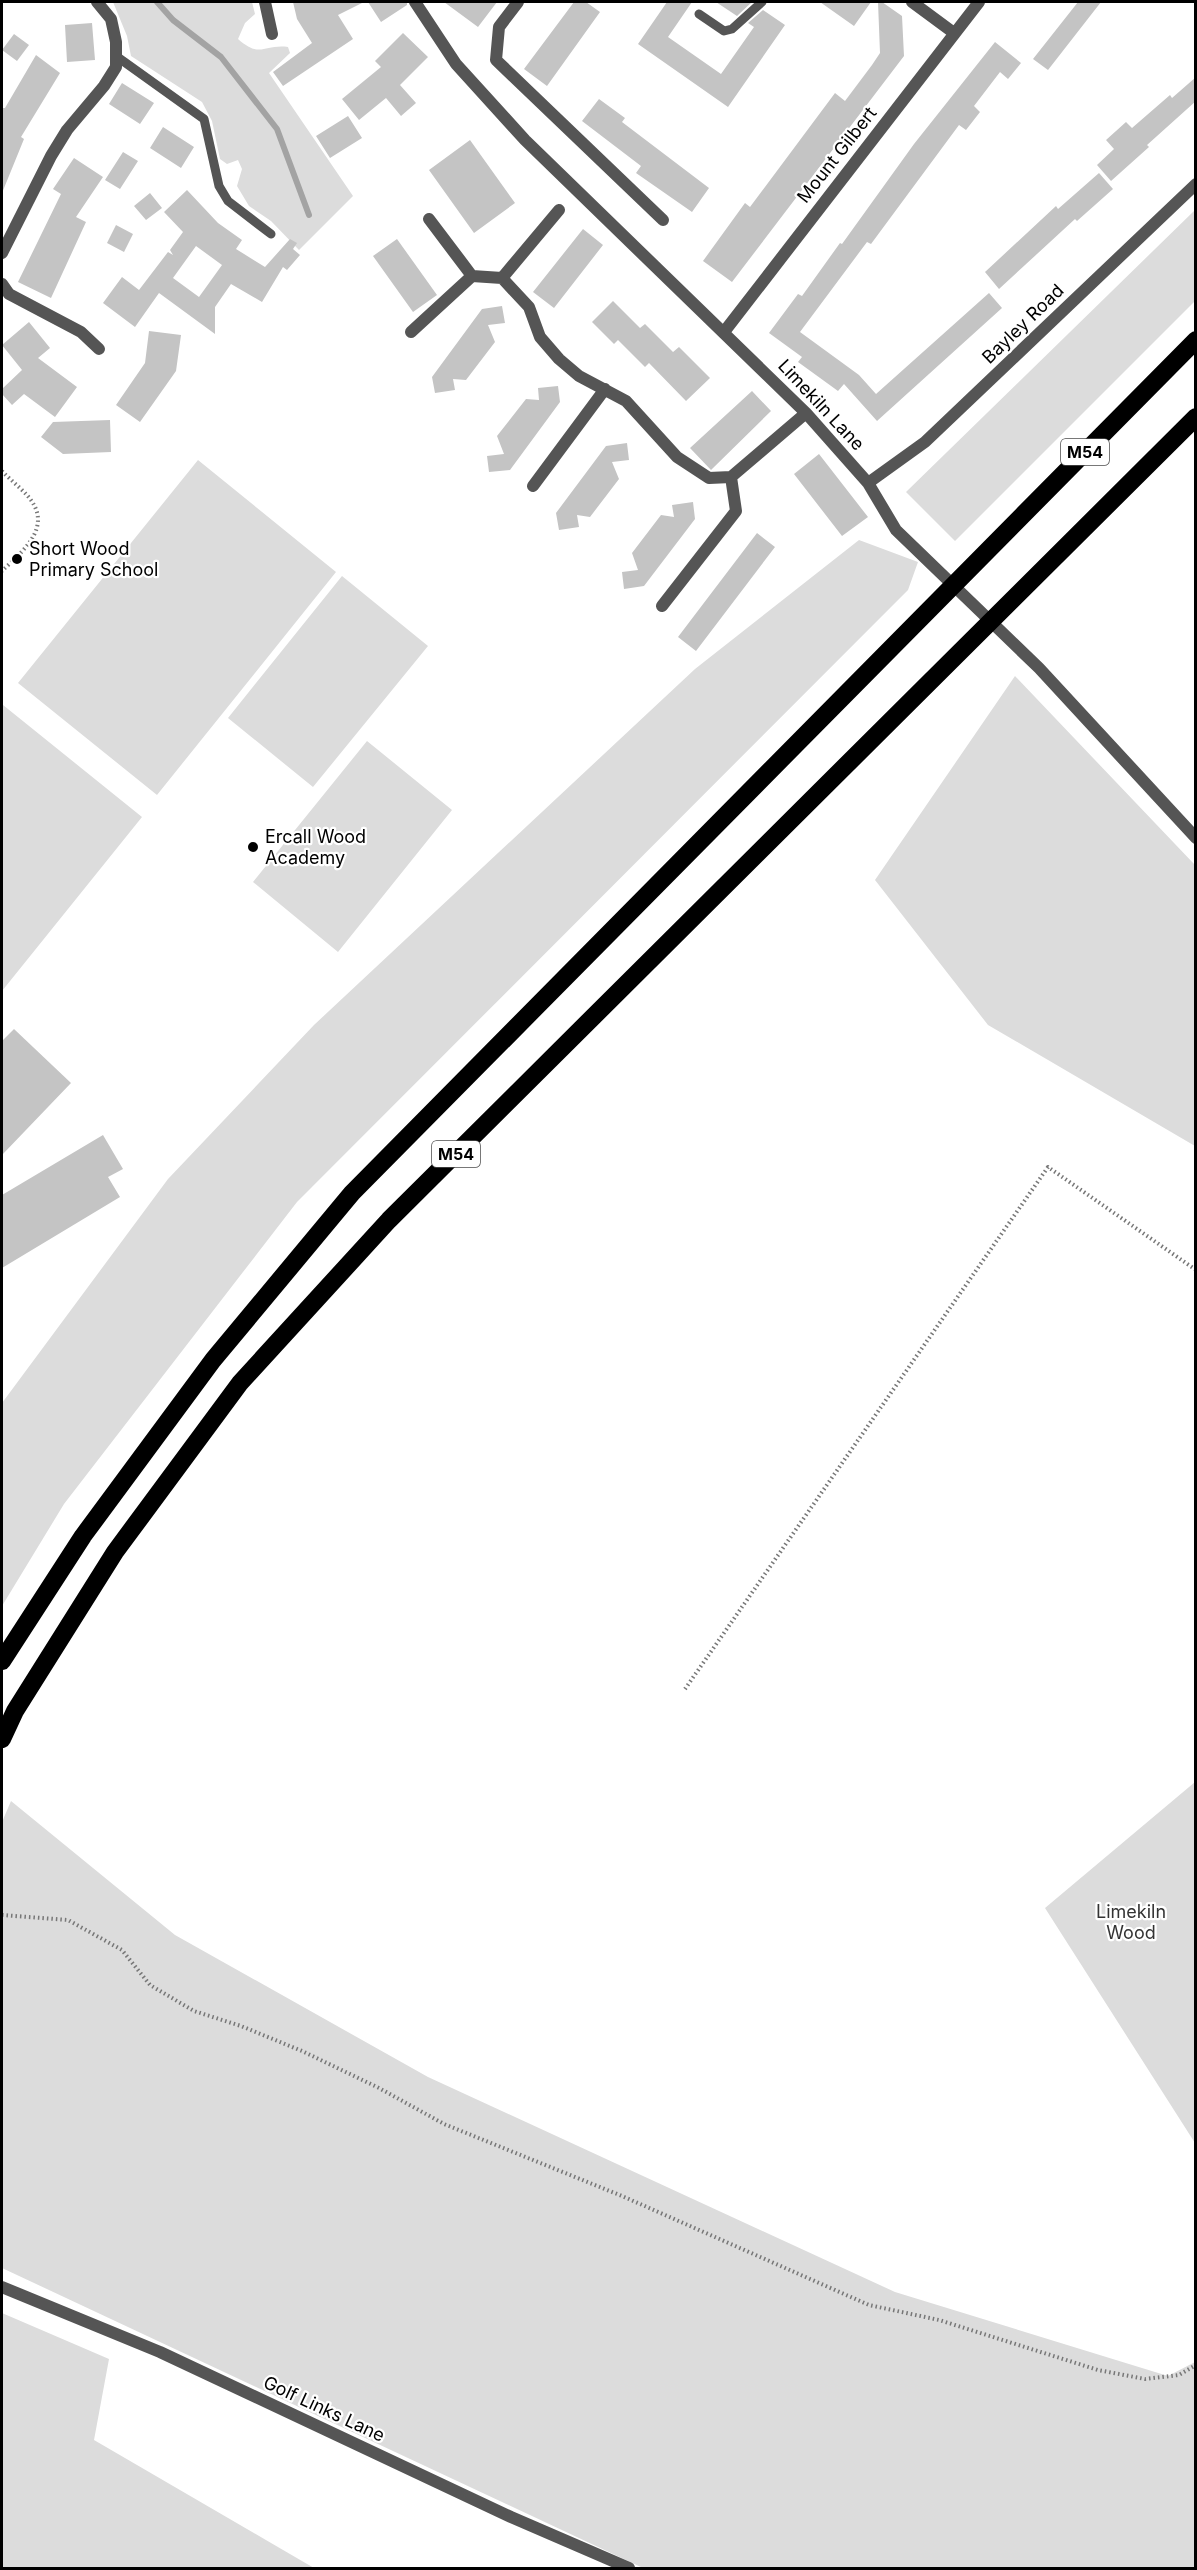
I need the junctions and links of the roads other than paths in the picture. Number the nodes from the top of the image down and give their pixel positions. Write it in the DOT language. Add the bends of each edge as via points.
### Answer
graph roads {
  1 [pos="97,2"];
  2 [pos="265,2"];
  3 [pos="415,2"];
  4 [pos="518,2"];
  5 [pos="762,2"];
  6 [pos="912,2"];
  7 [pos="979,2"];
  8 [pos="699,14"];
  9 [pos="954,33"];
  10 [pos="272,34"];
  11 [pos="116,56"];
  12 [pos="1196,184"];
  13 [pos="559,210"];
  14 [pos="429,219"];
  15 [pos="663,220"];
  16 [pos="271,234"];
  17 [pos="2,253"];
  18 [pos="472,276"];
  19 [pos="502,278"];
  20 [pos="2,284"];
  21 [pos="411,332"];
  22 [pos="724,332"];
  23 [pos="1196,340"];
  24 [pos="99,349"];
  25 [pos="605,389"];
  26 [pos="806,413"];
  27 [pos="1196,417"];
  28 [pos="731,477"];
  29 [pos="868,483"];
  30 [pos="533,486"];
  31 [pos="662,606"];
  32 [pos="1196,838"];
  33 [pos="2,1661"];
  34 [pos="2,1739"];
  35 [pos="2,2288"];
  36 [pos="629,2568"];
  1 -- 11 [label="street" via="111,19"];
  2 -- 10 [label="street"];
  3 -- 22 [label="street, Limekiln Lane" via="456,64 525,140"];
  4 -- 15 [label="street" via="499,27 496,60"];
  5 -- 8 [label="lane" via="732,29 724,31"];
  6 -- 9 [label="street"];
  7 -- 9 [label="street, Mount Gilbert"];
  9 -- 22 [label="street, Mount Gilbert"];
  11 -- 16 [label="lane" via="204,119 219,186 228,201"];
  11 -- 17 [label="street" via="116,68 105,86 67,130 51,156"];
  12 -- 29 [label="street, Bayley Road" via="925,442"];
  13 -- 19 [label="street"];
  14 -- 18 [label="street"];
  18 -- 19 [label="street"];
  18 -- 21 [label="street"];
  19 -- 25 [label="street" via="529,307 540,337 560,359 579,376"];
  20 -- 24 [label="street" via="9,294 71,326"];
  22 -- 26 [label="street, Limekiln Lane"];
  23 -- 33 [label="highway, M54" via="352,1193 206,1369 83,1536"];
  25 -- 28 [label="street" via="626,401 677,457 709,478"];
  25 -- 30 [label="street"];
  26 -- 28 [label="street"];
  26 -- 29 [label="street, Limekiln Lane"];
  27 -- 34 [label="highway, M54" via="389,1220 240,1383 115,1552 15,1711"];
  28 -- 31 [label="street" via="736,511"];
  29 -- 32 [label="street, Limekiln Lane" via="896,530 1039,668"];
  35 -- 36 [label="street, Golf Links Lane" via="160,2352"];
}
